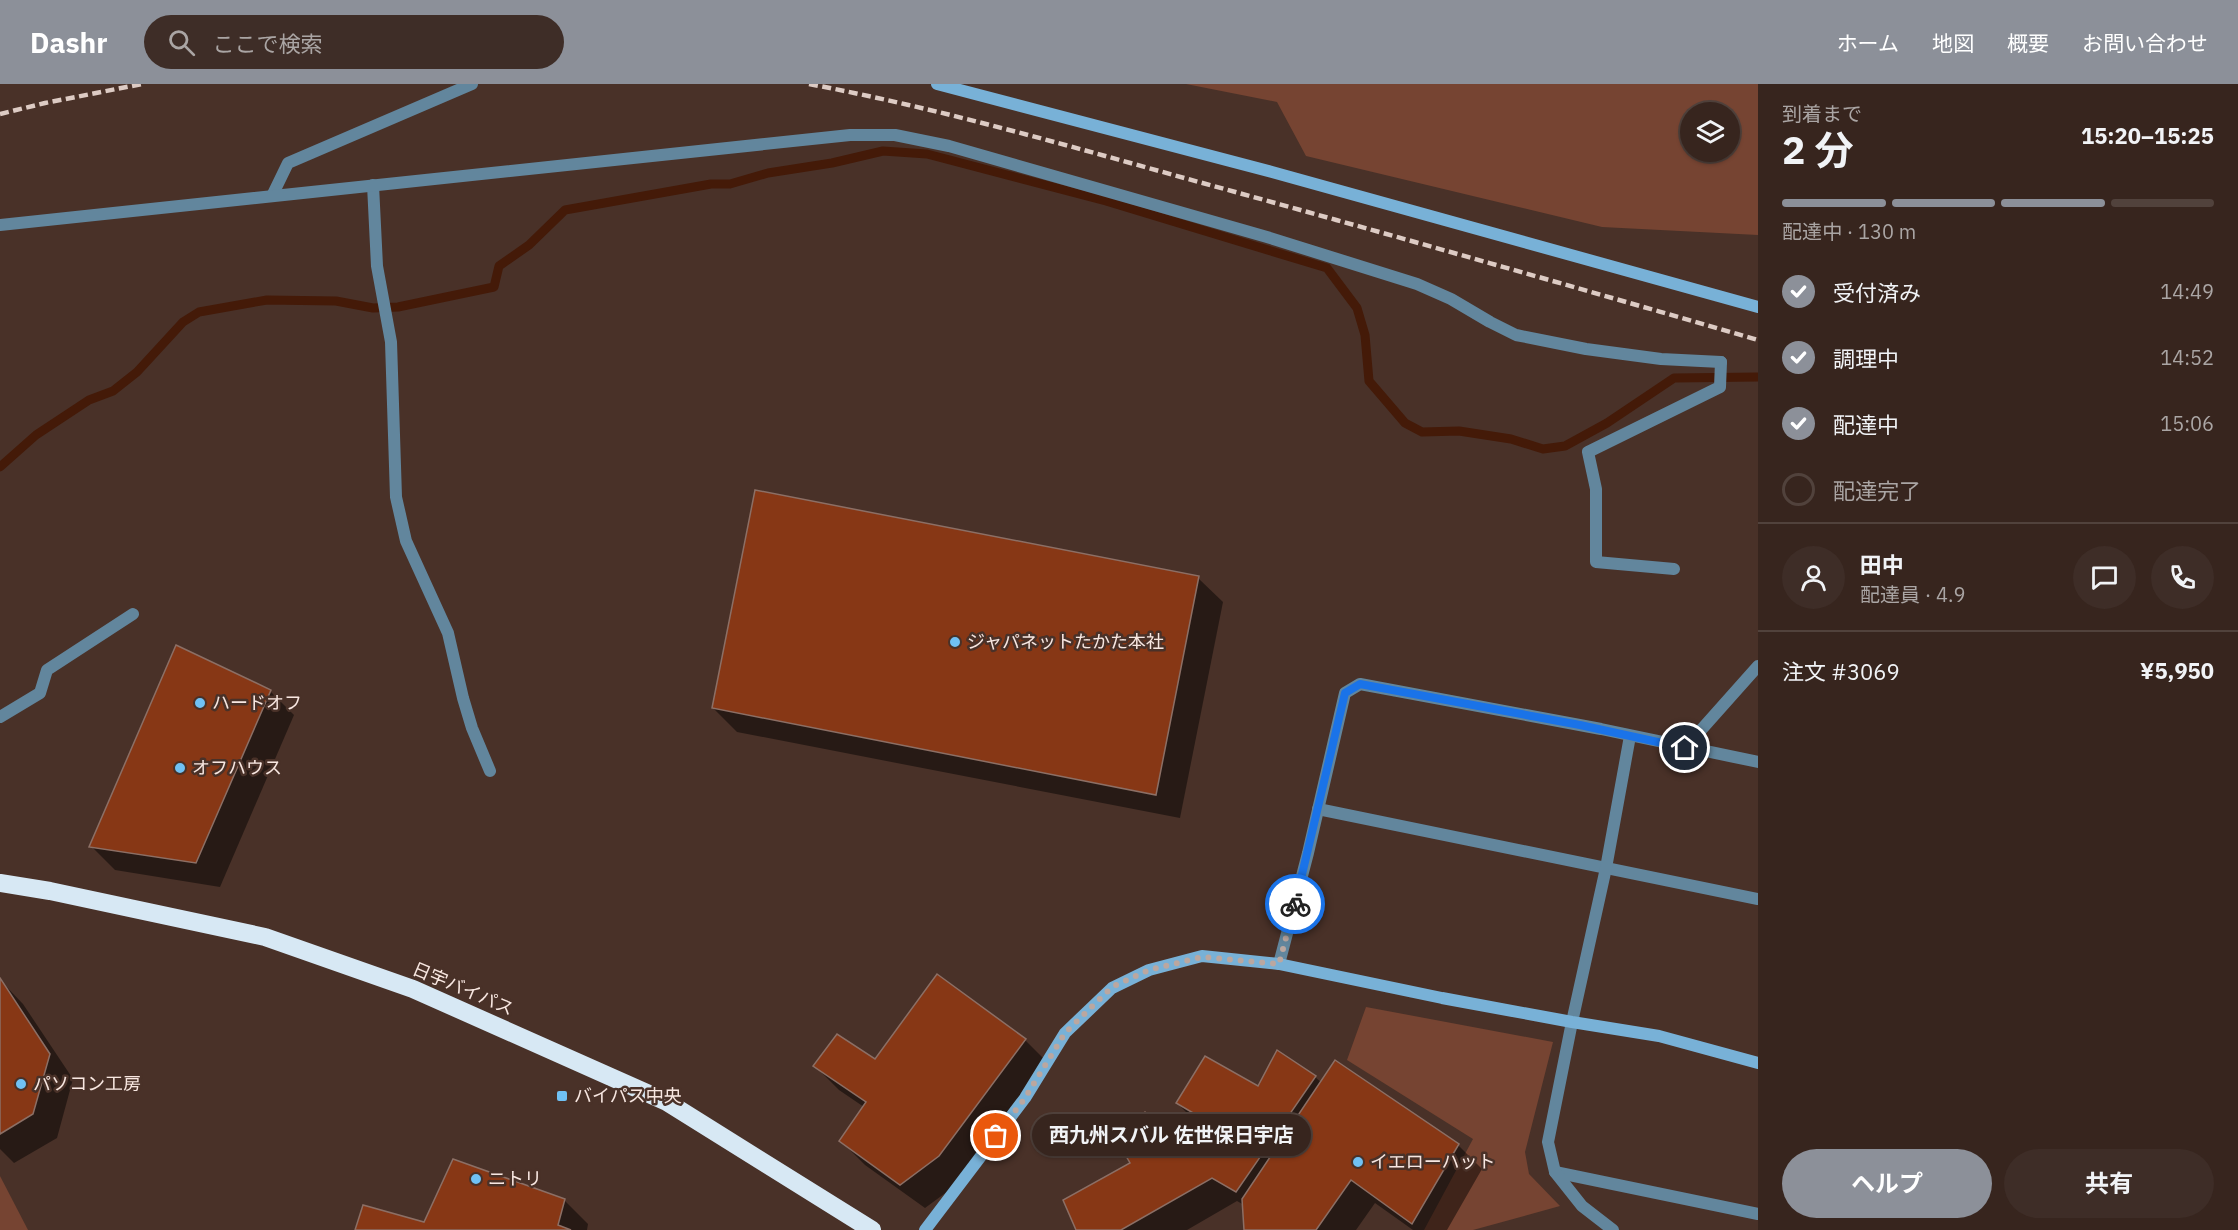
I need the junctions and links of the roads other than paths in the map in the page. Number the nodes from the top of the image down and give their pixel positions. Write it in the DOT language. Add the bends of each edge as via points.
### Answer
graph roads {
  1 [pos="472,84"];
  2 [pos="937,84"];
  3 [pos="373,185"];
  4 [pos="272,196"];
  5 [pos="0,225"];
  6 [pos="1758,307"];
  7 [pos="1674,569"];
  8 [pos="133,614"];
  9 [pos="1758,666"];
  10 [pos="0,717"];
  11 [pos="1630,736"];
  12 [pos="1685,748"];
  13 [pos="1758,762"];
  14 [pos="490,771"];
  15 [pos="1318,809"];
  16 [pos="1605,868"];
  17 [pos="0,883"];
  18 [pos="1758,899"];
  19 [pos="1279,964"];
  20 [pos="1572,1023"];
  21 [pos="1758,1063"];
  22 [pos="1555,1172"];
  23 [pos="1758,1214"];
  24 [pos="872,1230"];
  25 [pos="925,1230"];
  26 [pos="1613,1230"];
  1 -- 4 [label="street" via="288,163"];
  2 -- 6 [label="street"];
  3 -- 4 [label="street"];
  3 -- 7 [label="street" via="849,135 896,135 1103,189 1407,280 1451,298 1516,335 1661,359 1721,362 1720,387 1588,452 1596,489 1596,562"];
  3 -- 14 [label="street" via="377,267 390,342 396,497 406,541 448,633 472,728"];
  4 -- 5 [label="street"];
  8 -- 10 [label="street" via="47,670 40,693"];
  9 -- 12 [label="street"];
  11 -- 12 [label="street"];
  11 -- 15 [label="street" via="1360,684 1345,693"];
  11 -- 16 [label="street"];
  12 -- 13 [label="street"];
  15 -- 16 [label="street"];
  15 -- 19 [label="street"];
  16 -- 18 [label="street"];
  16 -- 20 [label="street"];
  17 -- 24 [label="highway, 日宇バイパス" via="265,937 413,990 667,1102"];
  19 -- 20 [label="street"];
  19 -- 25 [label="street" via="1202,957 1149,970 1112,987 1065,1033 1025,1098"];
  20 -- 21 [label="street" via="1659,1036"];
  20 -- 22 [label="street" via="1548,1142"];
  22 -- 23 [label="street"];
  22 -- 26 [label="street" via="1582,1206"];
}
